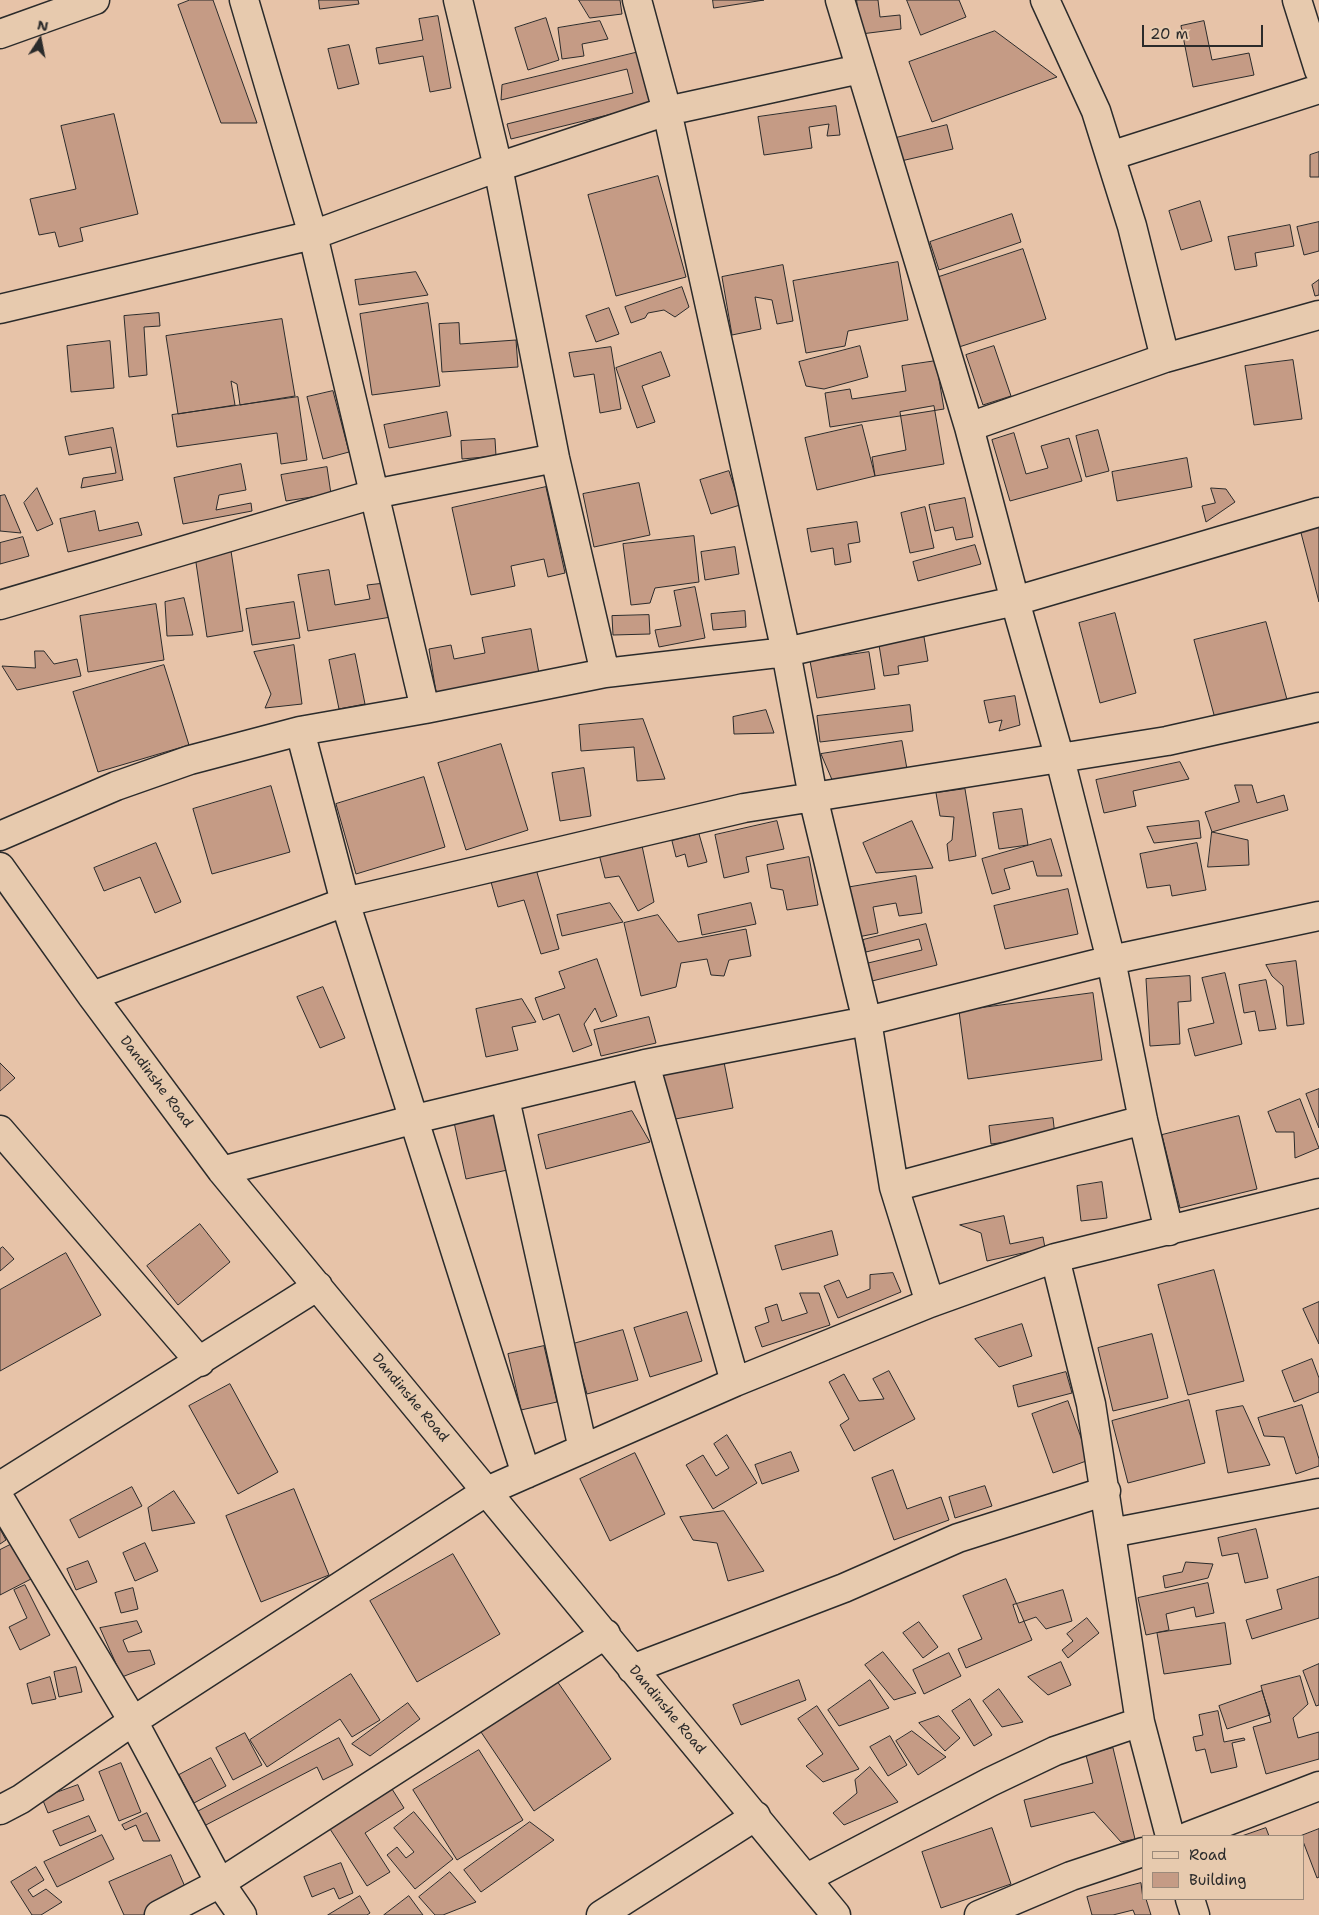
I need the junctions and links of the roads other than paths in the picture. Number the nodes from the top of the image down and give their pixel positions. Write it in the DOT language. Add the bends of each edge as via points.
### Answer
graph roads {
  1 [pos="95,0"];
  2 [pos="244,0"];
  3 [pos="458,0"];
  4 [pos="637,0"];
  5 [pos="840,0"];
  6 [pos="1045,0"];
  7 [pos="1297,0"];
  8 [pos="0,34"];
  9 [pos="860,69"];
  10 [pos="1319,70"];
  11 [pos="1319,89"];
  12 [pos="667,111"];
  13 [pos="1110,156"];
  14 [pos="498,167"];
  15 [pos="313,235"];
  16 [pos="0,309"];
  17 [pos="1319,315"];
  18 [pos="1164,358"];
  19 [pos="969,427"];
  20 [pos="555,458"];
  21 [pos="374,494"];
  22 [pos="1319,512"];
  23 [pos="1015,601"];
  24 [pos="0,605"];
  25 [pos="786,652"];
  26 [pos="605,673"];
  27 [pos="1319,707"];
  28 [pos="425,709"];
  29 [pos="300,730"];
  30 [pos="1060,759"];
  31 [pos="814,797"];
  32 [pos="0,836"];
  33 [pos="0,867"];
  34 [pos="346,902"];
  35 [pos="1319,916"];
  36 [pos="1111,960"];
  37 [pos="92,996"];
  38 [pos="867,1021"];
  39 [pos="645,1064"];
  40 [pos="505,1099"];
  41 [pos="415,1119"];
  42 [pos="1143,1120"];
  43 [pos="0,1130"];
  44 [pos="222,1171"];
  45 [pos="894,1188"];
  46 [pos="1319,1193"];
  47 [pos="1169,1231"];
  48 [pos="1055,1258"];
  49 [pos="318,1286"];
  50 [pos="930,1303"];
  51 [pos="200,1362"];
  52 [pos="735,1382"];
  53 [pos="583,1449"];
  54 [pos="526,1474"];
  55 [pos="0,1486"];
  56 [pos="487,1491"];
  57 [pos="1106,1491"];
  58 [pos="1319,1492"];
  59 [pos="0,1498"];
  60 [pos="1111,1533"];
  61 [pos="606,1634"];
  62 [pos="632,1669"];
  63 [pos="133,1721"];
  64 [pos="1140,1722"];
  65 [pos="1319,1786"];
  66 [pos="0,1810"];
  67 [pos="756,1816"];
  68 [pos="1170,1835"];
  69 [pos="1192,1835"];
  70 [pos="1142,1852"];
  71 [pos="807,1878"];
  72 [pos="220,1883"];
  73 [pos="1190,1900"];
  74 [pos="159,1915"];
  75 [pos="242,1915"];
  76 [pos="601,1915"];
  77 [pos="836,1915"];
  78 [pos="979,1915"];
  79 [pos="1195,1915"];
  1 -- 8 [label="street"];
  2 -- 15 [label="street"];
  3 -- 14 [label="street"];
  4 -- 12 [label="street"];
  5 -- 9 [label="street"];
  6 -- 13 [label="street" via="1096,111"];
  7 -- 10 [label="street"];
  9 -- 12 [label="street"];
  9 -- 19 [label="street"];
  11 -- 13 [label="street"];
  12 -- 14 [label="street"];
  12 -- 25 [label="street"];
  13 -- 18 [label="street" via="1132,226"];
  14 -- 15 [label="street"];
  14 -- 20 [label="street"];
  15 -- 16 [label="street"];
  15 -- 21 [label="street"];
  17 -- 18 [label="street"];
  18 -- 19 [label="street"];
  19 -- 23 [label="street"];
  20 -- 21 [label="street"];
  20 -- 26 [label="street"];
  21 -- 24 [label="street"];
  21 -- 28 [label="street"];
  22 -- 23 [label="street"];
  23 -- 25 [label="street"];
  23 -- 30 [label="street"];
  25 -- 26 [label="street"];
  25 -- 31 [label="street"];
  26 -- 28 [label="street"];
  27 -- 30 [label="street" via="1167,741"];
  28 -- 29 [label="street"];
  29 -- 32 [label="street" via="190,760 116,786"];
  29 -- 34 [label="street"];
  30 -- 31 [label="street"];
  30 -- 36 [label="street"];
  31 -- 34 [label="street" via="744,808"];
  31 -- 38 [label="street"];
  33 -- 37 [label="street, Dandinshe Road"];
  34 -- 37 [label="street"];
  34 -- 41 [label="street"];
  35 -- 36 [label="street"];
  36 -- 38 [label="street"];
  36 -- 42 [label="street"];
  37 -- 44 [label="street, Dandinshe Road"];
  38 -- 39 [label="street"];
  38 -- 45 [label="street"];
  39 -- 40 [label="street"];
  39 -- 52 [label="street"];
  40 -- 41 [label="street"];
  40 -- 53 [label="street"];
  41 -- 44 [label="street"];
  41 -- 54 [label="street"];
  42 -- 45 [label="street"];
  42 -- 47 [label="street"];
  43 -- 51 [label="street"];
  44 -- 49 [label="street, Dandinshe Road"];
  45 -- 50 [label="street"];
  46 -- 47 [label="street"];
  47 -- 48 [label="street"];
  48 -- 50 [label="street"];
  48 -- 57 [label="street" via="1091,1404"];
  49 -- 51 [label="street"];
  49 -- 56 [label="street, Dandinshe Road"];
  50 -- 52 [label="street"];
  51 -- 55 [label="street"];
  52 -- 53 [label="street"];
  53 -- 54 [label="street"];
  54 -- 56 [label="street"];
  56 -- 61 [label="street, Dandinshe Road"];
  56 -- 63 [label="street"];
  57 -- 60 [label="street"];
  57 -- 62 [label="street" via="958,1538 844,1588"];
  58 -- 60 [label="street"];
  59 -- 63 [label="street"];
  60 -- 64 [label="street"];
  61 -- 62 [label="street, Dandinshe Road"];
  61 -- 72 [label="street"];
  62 -- 67 [label="street, Dandinshe Road"];
  63 -- 66 [label="street" via="21,1799"];
  63 -- 72 [label="street"];
  64 -- 68 [label="street"];
  64 -- 71 [label="street" via="1055,1751"];
  65 -- 69 [label="street"];
  67 -- 71 [label="street, Dandinshe Road"];
  67 -- 76 [label="street"];
  70 -- 78 [label="street" via="1072,1876"];
  71 -- 77 [label="street, Dandinshe Road"];
  72 -- 74 [label="street"];
  72 -- 75 [label="street"];
  73 -- 79 [label="street"];
}
